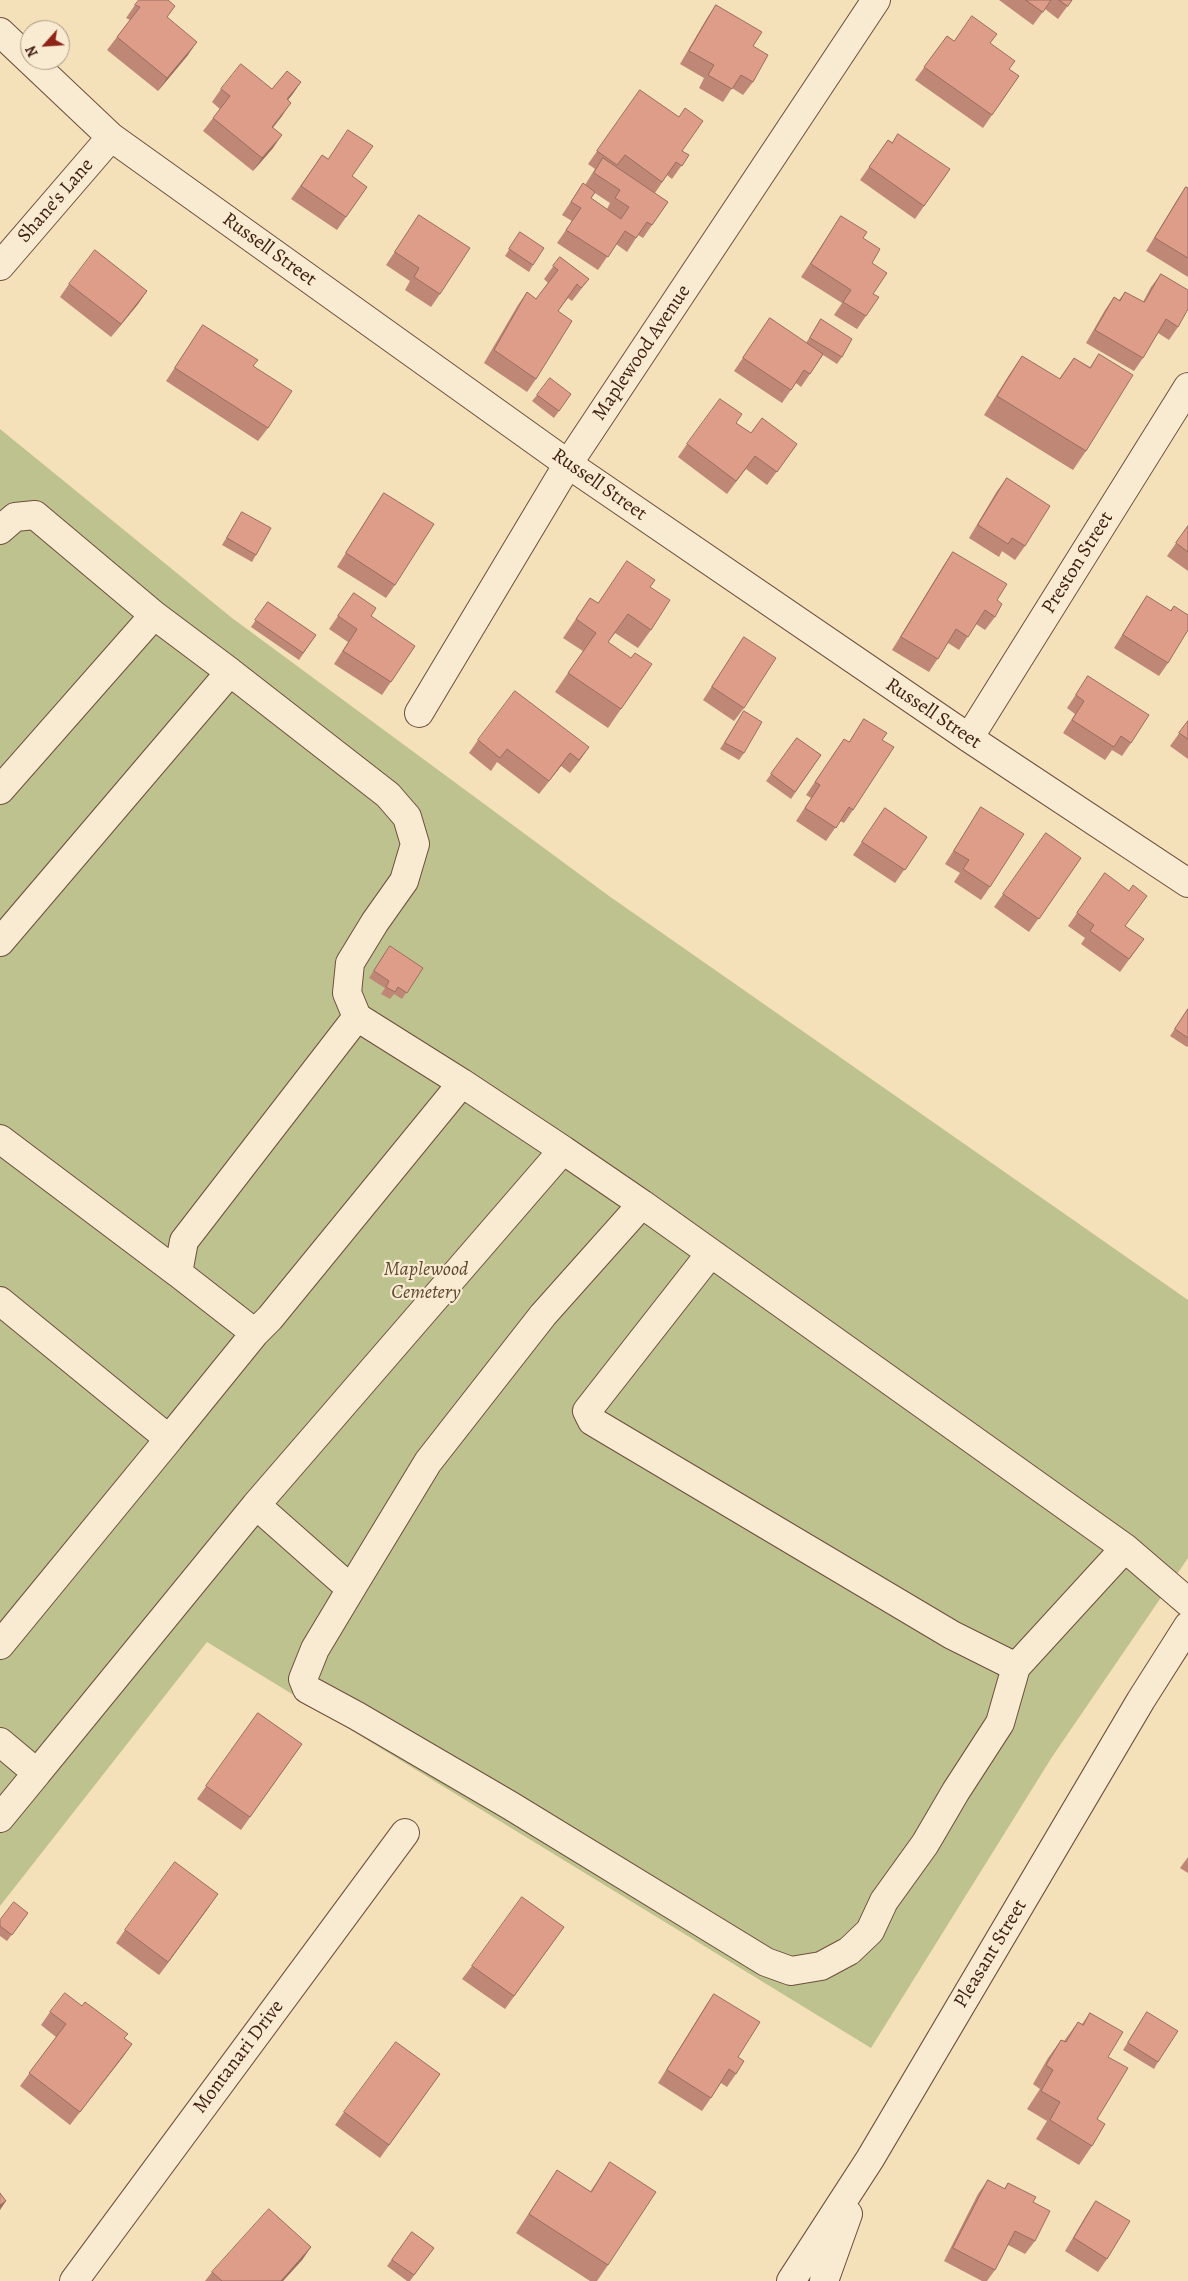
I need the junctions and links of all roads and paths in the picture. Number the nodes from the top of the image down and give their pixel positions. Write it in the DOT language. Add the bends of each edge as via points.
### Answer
graph roads {
  1 [pos="876,0"];
  2 [pos="0,32"];
  3 [pos="111,137"];
  4 [pos="0,266"];
  5 [pos="1188,387"];
  6 [pos="568,464"];
  7 [pos="0,530"];
  8 [pos="154,615"];
  9 [pos="230,672"];
  10 [pos="419,714"];
  11 [pos="968,738"];
  12 [pos="0,790"];
  13 [pos="1188,883"];
  14 [pos="0,942"];
  15 [pos="357,1017"];
  16 [pos="462,1083"];
  17 [pos="0,1139"];
  18 [pos="563,1150"];
  19 [pos="642,1204"];
  20 [pos="710,1254"];
  21 [pos="178,1273"];
  22 [pos="0,1301"];
  23 [pos="255,1333"];
  24 [pos="169,1439"];
  25 [pos="256,1505"];
  26 [pos="1125,1548"];
  27 [pos="351,1589"];
  28 [pos="1188,1602"];
  29 [pos="1188,1626"];
  30 [pos="0,1645"];
  31 [pos="1016,1667"];
  32 [pos="0,1742"];
  33 [pos="37,1773"];
  34 [pos="0,1818"];
  35 [pos="405,1833"];
  36 [pos="870,2159"];
  37 [pos="74,2281"];
  38 [pos="791,2281"];
  39 [pos="824,2281"];
  1 -- 6 [label="street, Maplewood Avenue"];
  2 -- 3 [label="street, Russell Street"];
  3 -- 4 [label="street, Shane's Lane"];
  3 -- 6 [label="street, Russell Street"];
  5 -- 11 [label="street, Preston Street"];
  6 -- 10 [label="street, Maplewood Avenue"];
  6 -- 11 [label="street, Russell Street"];
  7 -- 8 [label="street" via="15,517 35,516"];
  8 -- 9 [label="street"];
  8 -- 12 [label="street"];
  9 -- 14 [label="street"];
  9 -- 15 [label="street" via="388,795 407,817 415,844 404,881 350,963 347,993"];
  11 -- 13 [label="street, Russell Street"];
  15 -- 16 [label="street"];
  15 -- 21 [label="street" via="184,1242"];
  16 -- 18 [label="street"];
  16 -- 23 [label="street"];
  17 -- 21 [label="street"];
  18 -- 19 [label="street"];
  18 -- 25 [label="street"];
  19 -- 20 [label="street"];
  19 -- 27 [label="street" via="543,1315 428,1462"];
  20 -- 26 [label="street"];
  20 -- 31 [label="street" via="587,1411 592,1421 952,1635"];
  21 -- 23 [label="street"];
  22 -- 24 [label="street"];
  23 -- 24 [label="street"];
  24 -- 30 [label="street"];
  25 -- 27 [label="street"];
  25 -- 33 [label="street"];
  26 -- 28 [label="street"];
  26 -- 31 [label="street"];
  27 -- 31 [label="street" via="315,1649 303,1680 307,1689 510,1806 766,1962 791,1971 820,1966 835,1959 870,1931 884,1901 925,1844 1000,1723"];
  29 -- 36 [label="street, Pleasant Street"];
  32 -- 33 [label="street"];
  33 -- 34 [label="street"];
  35 -- 37 [label="street, Montanari Drive"];
  36 -- 38 [label="street, Pleasant Street"];
  36 -- 39 [label="street"];
}
